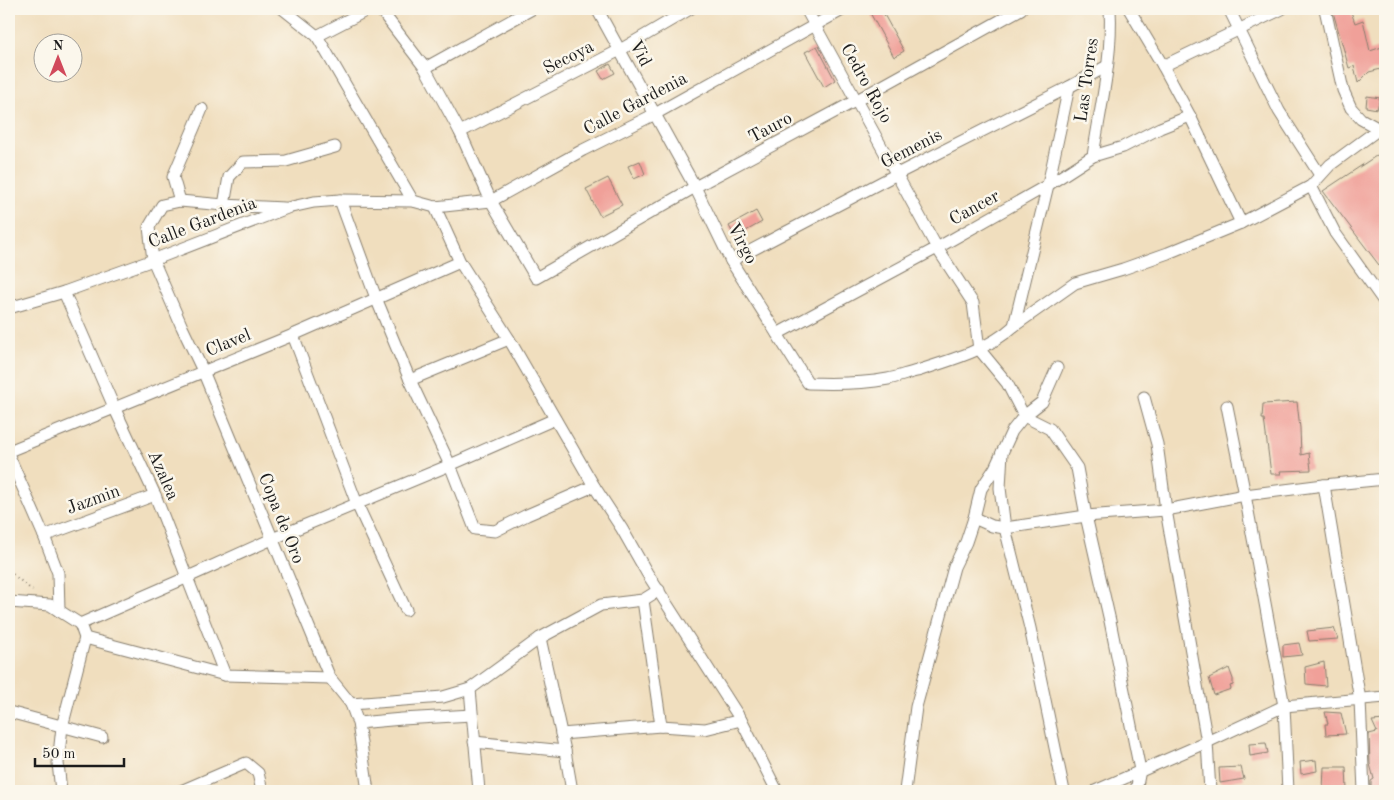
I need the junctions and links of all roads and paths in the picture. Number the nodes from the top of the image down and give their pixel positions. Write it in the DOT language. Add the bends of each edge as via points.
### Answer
graph roads {
  1 [pos="283,9"];
  2 [pos="368,9"];
  3 [pos="380,9"];
  4 [pos="532,9"];
  5 [pos="597,9"];
  6 [pos="690,9"];
  7 [pos="806,9"];
  8 [pos="844,9"];
  9 [pos="1021,9"];
  10 [pos="1110,9"];
  11 [pos="1128,9"];
  12 [pos="1229,9"];
  13 [pos="1282,9"];
  14 [pos="1324,9"];
  15 [pos="815,24"];
  16 [pos="1240,30"];
  17 [pos="317,36"];
  18 [pos="620,50"];
  19 [pos="1107,66"];
  20 [pos="1163,66"];
  21 [pos="424,68"];
  22 [pos="1070,87"];
  23 [pos="857,100"];
  24 [pos="202,109"];
  25 [pos="655,114"];
  26 [pos="1190,116"];
  27 [pos="1382,130"];
  28 [pos="460,132"];
  29 [pos="336,147"];
  30 [pos="1092,156"];
  31 [pos="897,174"];
  32 [pos="1320,175"];
  33 [pos="1048,185"];
  34 [pos="1311,186"];
  35 [pos="695,187"];
  36 [pos="340,200"];
  37 [pos="491,200"];
  38 [pos="180,201"];
  39 [pos="413,201"];
  40 [pos="224,205"];
  41 [pos="434,207"];
  42 [pos="287,208"];
  43 [pos="1241,223"];
  44 [pos="937,248"];
  45 [pos="153,260"];
  46 [pos="731,261"];
  47 [pos="460,262"];
  48 [pos="64,292"];
  49 [pos="376,298"];
  50 [pos="1385,303"];
  51 [pos="9,308"];
  52 [pos="1014,326"];
  53 [pos="778,334"];
  54 [pos="293,335"];
  55 [pos="509,339"];
  56 [pos="979,349"];
  57 [pos="1057,368"];
  58 [pos="203,371"];
  59 [pos="410,380"];
  60 [pos="1144,397"];
  61 [pos="1227,406"];
  62 [pos="114,408"];
  63 [pos="1024,416"];
  64 [pos="555,419"];
  65 [pos="9,451"];
  66 [pos="1002,452"];
  67 [pos="9,456"];
  68 [pos="450,465"];
  69 [pos="1385,479"];
  70 [pos="1324,484"];
  71 [pos="594,486"];
  72 [pos="155,495"];
  73 [pos="1245,495"];
  74 [pos="357,504"];
  75 [pos="1166,510"];
  76 [pos="1086,516"];
  77 [pos="974,518"];
  78 [pos="1005,528"];
  79 [pos="44,536"];
  80 [pos="272,539"];
  81 [pos="9,570"];
  82 [pos="188,577"];
  83 [pos="659,590"];
  84 [pos="643,600"];
  85 [pos="9,602"];
  86 [pos="55,608"];
  87 [pos="406,610"];
  88 [pos="80,624"];
  89 [pos="85,638"];
  90 [pos="540,638"];
  91 [pos="226,675"];
  92 [pos="330,678"];
  93 [pos="470,689"];
  94 [pos="1385,697"];
  95 [pos="1360,700"];
  96 [pos="351,704"];
  97 [pos="1284,706"];
  98 [pos="9,712"];
  99 [pos="472,715"];
  100 [pos="741,720"];
  101 [pos="358,723"];
  102 [pos="661,726"];
  103 [pos="62,727"];
  104 [pos="561,734"];
  105 [pos="102,737"];
  106 [pos="474,742"];
  107 [pos="1207,742"];
  108 [pos="565,751"];
  109 [pos="1140,770"];
  110 [pos="61,791"];
  111 [pos="181,791"];
  112 [pos="262,791"];
  113 [pos="368,791"];
  114 [pos="479,791"];
  115 [pos="572,791"];
  116 [pos="777,791"];
  117 [pos="905,791"];
  118 [pos="1064,791"];
  119 [pos="1095,791"];
  120 [pos="1136,791"];
  121 [pos="1210,791"];
  122 [pos="1288,791"];
  123 [pos="1364,791"];
  1 -- 17 [label="street"];
  2 -- 17 [label="street"];
  3 -- 21 [label="street"];
  4 -- 21 [label="street"];
  5 -- 18 [label="street, Vid"];
  6 -- 18 [label="street, Secoya"];
  7 -- 15 [label="street, Cedro Rojo"];
  8 -- 15 [label="street, Calle Gardenia"];
  9 -- 23 [label="street, Tauro"];
  10 -- 19 [label="street, Las Torres"];
  11 -- 20 [label="street"];
  12 -- 16 [label="street"];
  13 -- 16 [label="street"];
  14 -- 27 [label="street" via="1343,90 1351,108 1360,119"];
  15 -- 23 [label="street, Cedro Rojo"];
  15 -- 25 [label="street, Calle Gardenia"];
  16 -- 20 [label="street"];
  16 -- 32 [label="street" via="1278,112"];
  17 -- 39 [label="street"];
  18 -- 25 [label="street, Vid"];
  18 -- 28 [label="street, Secoya"];
  19 -- 22 [label="street, Gemenis"];
  19 -- 30 [label="street, Las Torres"];
  20 -- 26 [label="street"];
  21 -- 28 [label="street"];
  22 -- 31 [label="street, Gemenis"];
  22 -- 33 [label="street"];
  23 -- 31 [label="street, Cedro Rojo"];
  23 -- 35 [label="street, Tauro"];
  24 -- 38 [label="street" via="173,177"];
  25 -- 35 [label="street, Virgo"];
  25 -- 37 [label="street, Calle Gardenia"];
  26 -- 30 [label="street, Cancer" via="1123,147"];
  26 -- 43 [label="street"];
  27 -- 32 [label="street"];
  28 -- 37 [label="street"];
  29 -- 40 [label="street" via="286,161 243,162 229,177"];
  30 -- 33 [label="street, Cancer"];
  31 -- 44 [label="street, Cedro Rojo"];
  31 -- 46 [label="street, Gemenis"];
  32 -- 34 [label="street"];
  33 -- 44 [label="street, Cancer"];
  33 -- 52 [label="street"];
  34 -- 43 [label="street"];
  34 -- 50 [label="street" via="1335,233"];
  35 -- 37 [label="street, Tauro" via="536,278"];
  35 -- 46 [label="street, Virgo"];
  36 -- 39 [label="street, Calle Gardenia"];
  36 -- 42 [label="street, Calle Gardenia"];
  36 -- 49 [label="street"];
  37 -- 41 [label="street, Calle Gardenia"];
  38 -- 40 [label="street"];
  38 -- 45 [label="street, Copa de Oro" via="162,206 148,227"];
  39 -- 41 [label="street, Calle Gardenia"];
  40 -- 42 [label="street"];
  41 -- 47 [label="street"];
  42 -- 45 [label="street, Calle Gardenia"];
  43 -- 52 [label="street" via="1168,253 1075,283"];
  44 -- 53 [label="street, Cancer"];
  44 -- 56 [label="street, Cedro Rojo" via="973,303"];
  45 -- 48 [label="street, Calle Gardenia"];
  45 -- 58 [label="street, Copa de Oro"];
  46 -- 53 [label="street, Virgo"];
  47 -- 49 [label="street, Clavel"];
  47 -- 55 [label="street"];
  48 -- 51 [label="street, Calle Gardenia"];
  48 -- 62 [label="street, Azalea"];
  49 -- 54 [label="street, Clavel"];
  49 -- 59 [label="street"];
  52 -- 56 [label="street"];
  53 -- 56 [label="street, Virgo" via="808,383 847,384 889,379"];
  54 -- 58 [label="street, Clavel"];
  54 -- 74 [label="street"];
  55 -- 59 [label="street"];
  55 -- 64 [label="street"];
  56 -- 63 [label="street" via="1007,383"];
  57 -- 63 [label="street" via="1042,402"];
  58 -- 62 [label="street, Clavel"];
  58 -- 80 [label="street, Copa de Oro"];
  59 -- 68 [label="street"];
  60 -- 75 [label="street" via="1157,444"];
  61 -- 73 [label="street"];
  62 -- 65 [label="street, Clavel"];
  62 -- 72 [label="street, Azalea"];
  63 -- 66 [label="street"];
  63 -- 76 [label="street" via="1050,429 1077,468"];
  64 -- 68 [label="street"];
  64 -- 71 [label="street"];
  66 -- 77 [label="street" via="981,489"];
  66 -- 78 [label="street" via="1000,488"];
  67 -- 79 [label="street"];
  68 -- 71 [label="street" via="475,528 495,531"];
  68 -- 74 [label="street"];
  69 -- 70 [label="street"];
  70 -- 73 [label="street"];
  70 -- 95 [label="street"];
  71 -- 83 [label="street"];
  72 -- 79 [label="street, Jazmin"];
  72 -- 82 [label="street, Azalea"];
  73 -- 75 [label="street"];
  73 -- 97 [label="street"];
  74 -- 80 [label="street"];
  74 -- 87 [label="street"];
  75 -- 76 [label="street"];
  75 -- 107 [label="street"];
  76 -- 78 [label="street"];
  76 -- 109 [label="street"];
  77 -- 78 [label="street"];
  77 -- 117 [label="street" via="954,567 916,707"];
  78 -- 118 [label="street"];
  79 -- 86 [label="street" via="58,573"];
  80 -- 82 [label="street"];
  80 -- 92 [label="street, Copa de Oro"];
  81 -- 86 [label="path"];
  82 -- 88 [label="street"];
  82 -- 91 [label="street, Azalea"];
  83 -- 84 [label="street"];
  83 -- 100 [label="street"];
  84 -- 90 [label="street" via="600,605"];
  84 -- 102 [label="street"];
  85 -- 86 [label="street"];
  86 -- 88 [label="street"];
  88 -- 89 [label="street"];
  89 -- 91 [label="street"];
  89 -- 103 [label="street"];
  90 -- 93 [label="street"];
  90 -- 104 [label="street"];
  91 -- 92 [label="street"];
  92 -- 96 [label="street, Copa de Oro"];
  93 -- 96 [label="street" via="443,697"];
  93 -- 99 [label="street"];
  94 -- 95 [label="street"];
  95 -- 97 [label="street"];
  95 -- 123 [label="street"];
  96 -- 101 [label="street, Copa de Oro"];
  97 -- 107 [label="street"];
  97 -- 122 [label="street"];
  98 -- 103 [label="street"];
  99 -- 101 [label="street"];
  99 -- 106 [label="street"];
  100 -- 102 [label="street" via="705,729"];
  100 -- 116 [label="street"];
  101 -- 113 [label="street, Copa de Oro"];
  102 -- 104 [label="street"];
  103 -- 105 [label="street"];
  103 -- 110 [label="street" via="58,763"];
  104 -- 108 [label="street"];
  106 -- 108 [label="street"];
  106 -- 114 [label="street"];
  107 -- 109 [label="street"];
  107 -- 121 [label="street"];
  108 -- 115 [label="street"];
  109 -- 119 [label="street"];
  109 -- 120 [label="street"];
  111 -- 112 [label="street" via="246,763 258,773"];
}
